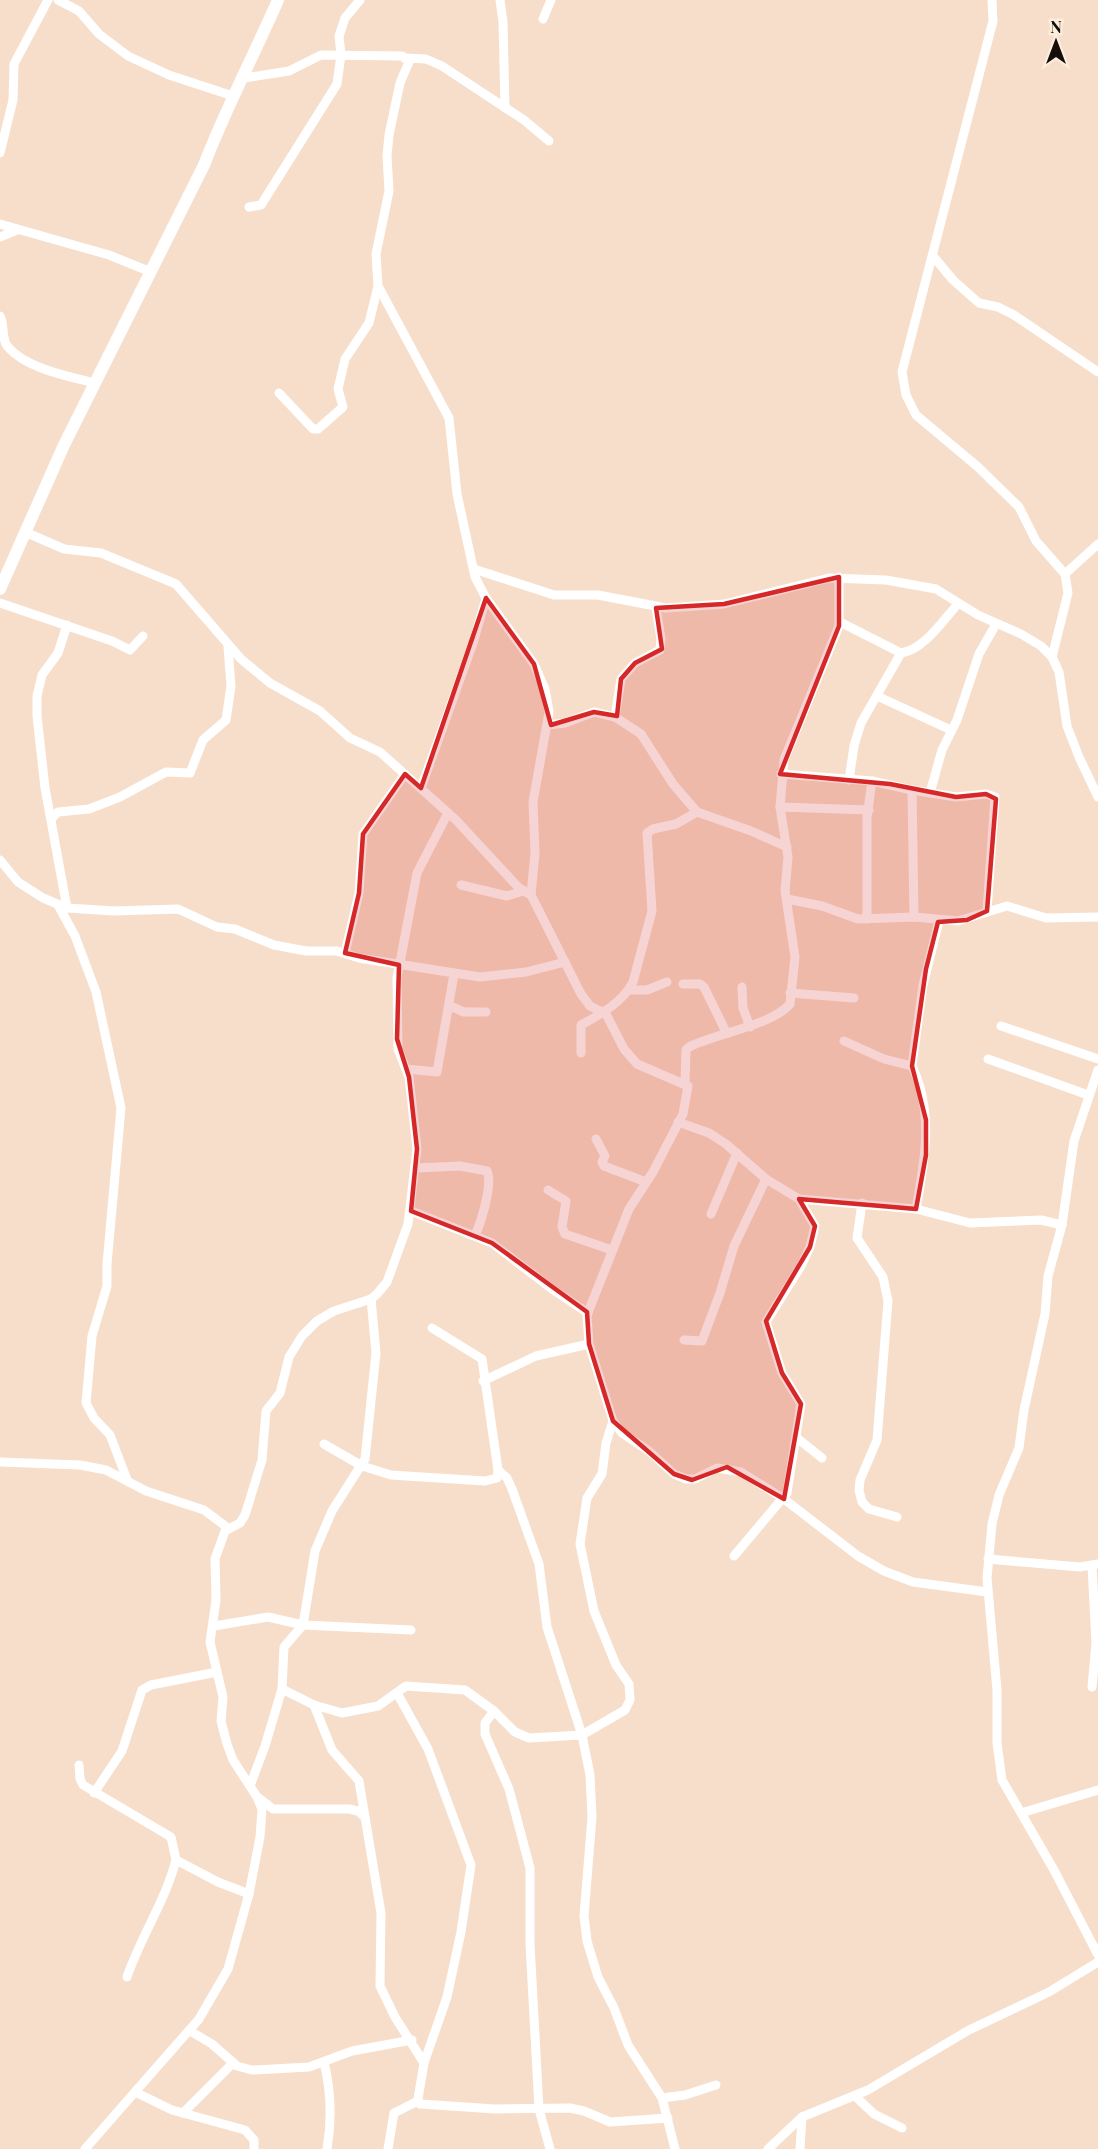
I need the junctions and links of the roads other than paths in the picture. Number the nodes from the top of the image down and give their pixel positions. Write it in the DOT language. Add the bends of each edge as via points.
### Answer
graph roads {
  1 [pos="48,0"];
  2 [pos="58,0"];
  3 [pos="278,0"];
  4 [pos="360,0"];
  5 [pos="500,0"];
  6 [pos="551,0"];
  7 [pos="992,0"];
  8 [pos="543,19"];
  9 [pos="341,55"];
  10 [pos="406,58"];
  11 [pos="244,78"];
  12 [pos="233,96"];
  13 [pos="505,108"];
  14 [pos="549,141"];
  15 [pos="0,153"];
  16 [pos="249,207"];
  17 [pos="0,224"];
  18 [pos="18,230"];
  19 [pos="0,237"];
  20 [pos="933,256"];
  21 [pos="151,272"];
  22 [pos="378,286"];
  23 [pos="0,316"];
  24 [pos="1098,372"];
  25 [pos="94,383"];
  26 [pos="279,393"];
  27 [pos="25,532"];
  28 [pos="1098,544"];
  29 [pos="6,562"];
  30 [pos="474,569"];
  31 [pos="1065,574"];
  32 [pos="839,577"];
  33 [pos="0,589"];
  34 [pos="486,598"];
  35 [pos="0,603"];
  36 [pos="958,604"];
  37 [pos="656,608"];
  38 [pos="840,622"];
  39 [pos="996,624"];
  40 [pos="67,625"];
  41 [pos="142,636"];
  42 [pos="228,647"];
  43 [pos="901,653"];
  44 [pos="1052,657"];
  45 [pos="877,696"];
  46 [pos="615,717"];
  47 [pos="547,725"];
  48 [pos="951,730"];
  49 [pos="405,774"];
  50 [pos="781,774"];
  51 [pos="849,780"];
  52 [pos="872,781"];
  53 [pos="421,788"];
  54 [pos="912,790"];
  55 [pos="930,793"];
  56 [pos="1098,797"];
  57 [pos="780,807"];
  58 [pos="869,810"];
  59 [pos="697,812"];
  60 [pos="448,813"];
  61 [pos="51,819"];
  62 [pos="787,847"];
  63 [pos="0,860"];
  64 [pos="461,885"];
  65 [pos="527,893"];
  66 [pos="787,899"];
  67 [pos="63,906"];
  68 [pos="987,911"];
  69 [pos="914,917"];
  70 [pos="1098,917"];
  71 [pos="867,919"];
  72 [pos="939,921"];
  73 [pos="345,953"];
  74 [pos="565,962"];
  75 [pos="399,965"];
  76 [pos="454,974"];
  77 [pos="667,982"];
  78 [pos="682,984"];
  79 [pos="742,987"];
  80 [pos="629,990"];
  81 [pos="790,993"];
  82 [pos="854,998"];
  83 [pos="450,1006"];
  84 [pos="486,1012"];
  85 [pos="604,1012"];
  86 [pos="1001,1026"];
  87 [pos="750,1027"];
  88 [pos="726,1032"];
  89 [pos="844,1041"];
  90 [pos="581,1053"];
  91 [pos="988,1059"];
  92 [pos="1098,1059"];
  93 [pos="912,1066"];
  94 [pos="406,1069"];
  95 [pos="1098,1070"];
  96 [pos="684,1083"];
  97 [pos="1088,1095"];
  98 [pos="678,1122"];
  99 [pos="596,1139"];
  100 [pos="737,1153"];
  101 [pos="416,1168"];
  102 [pos="766,1179"];
  103 [pos="646,1182"];
  104 [pos="548,1190"];
  105 [pos="799,1199"];
  106 [pos="862,1203"];
  107 [pos="916,1209"];
  108 [pos="411,1211"];
  109 [pos="711,1215"];
  110 [pos="1062,1226"];
  111 [pos="475,1235"];
  112 [pos="612,1250"];
  113 [pos="371,1299"];
  114 [pos="588,1313"];
  115 [pos="432,1328"];
  116 [pos="684,1340"];
  117 [pos="589,1344"];
  118 [pos="483,1381"];
  119 [pos="613,1421"];
  120 [pos="797,1438"];
  121 [pos="324,1444"];
  122 [pos="822,1458"];
  123 [pos="0,1462"];
  124 [pos="362,1466"];
  125 [pos="498,1470"];
  126 [pos="128,1482"];
  127 [pos="784,1499"];
  128 [pos="897,1517"];
  129 [pos="228,1528"];
  130 [pos="734,1556"];
  131 [pos="988,1558"];
  132 [pos="1095,1565"];
  133 [pos="987,1592"];
  134 [pos="303,1625"];
  135 [pos="214,1626"];
  136 [pos="411,1630"];
  137 [pos="217,1672"];
  138 [pos="1092,1687"];
  139 [pos="282,1689"];
  140 [pos="397,1693"];
  141 [pos="314,1706"];
  142 [pos="494,1711"];
  143 [pos="582,1734"];
  144 [pos="79,1765"];
  145 [pos="250,1786"];
  146 [pos="1098,1790"];
  147 [pos="94,1792"];
  148 [pos="257,1797"];
  149 [pos="273,1809"];
  150 [pos="1021,1814"];
  151 [pos="262,1816"];
  152 [pos="365,1817"];
  153 [pos="176,1860"];
  154 [pos="249,1894"];
  155 [pos="1098,1955"];
  156 [pos="1098,1962"];
  157 [pos="127,1977"];
  158 [pos="190,2031"];
  159 [pos="412,2040"];
  160 [pos="324,2062"];
  161 [pos="424,2062"];
  162 [pos="233,2063"];
  163 [pos="716,2085"];
  164 [pos="135,2092"];
  165 [pos="855,2096"];
  166 [pos="662,2098"];
  167 [pos="418,2101"];
  168 [pos="539,2109"];
  169 [pos="183,2113"];
  170 [pos="802,2117"];
  171 [pos="668,2118"];
  172 [pos="902,2128"];
  173 [pos="85,2149"];
  174 [pos="254,2149"];
  175 [pos="327,2149"];
  176 [pos="388,2149"];
  177 [pos="550,2149"];
  178 [pos="675,2149"];
  179 [pos="768,2149"];
  180 [pos="800,2149"];
  1 -- 15 [label="street" via="14,64 13,96"];
  2 -- 12 [label="street" via="79,12 99,34 128,56 168,75"];
  3 -- 11 [label="main road"];
  4 -- 9 [label="street" via="343,23 339,36"];
  5 -- 13 [label="street"];
  6 -- 8 [label="street"];
  7 -- 20 [label="street" via="993,21"];
  9 -- 10 [label="street"];
  9 -- 11 [label="street" via="321,55 290,71"];
  9 -- 16 [label="street" via="337,84 261,205"];
  10 -- 13 [label="street" via="426,59 442,66"];
  10 -- 22 [label="street" via="408,66 400,83 389,135 389,195 376,254"];
  11 -- 12 [label="main road"];
  12 -- 21 [label="main road"];
  13 -- 14 [label="street"];
  17 -- 18 [label="street"];
  18 -- 19 [label="street"];
  18 -- 21 [label="street" via="99,252"];
  20 -- 24 [label="street" via="979,303 1014,315"];
  20 -- 31 [label="street" via="902,372 906,395 916,416 1019,507 1036,542"];
  21 -- 25 [label="main road"];
  22 -- 26 [label="street" via="369,323 345,359 338,389 343,407 315,430"];
  22 -- 30 [label="street" via="449,418 459,503"];
  23 -- 25 [label="street" via="5,343 10,349 40,368"];
  25 -- 27 [label="main road"];
  27 -- 29 [label="main road"];
  27 -- 42 [label="street" via="64,549 101,553 176,584"];
  28 -- 31 [label="street"];
  29 -- 33 [label="main road"];
  30 -- 34 [label="street"];
  30 -- 37 [label="street" via="554,595 598,595"];
  31 -- 44 [label="street" via="1068,593"];
  32 -- 36 [label="street" via="908,582 936,589"];
  32 -- 37 [label="street" via="724,604"];
  32 -- 38 [label="street"];
  34 -- 47 [label="street" via="534,664 545,689"];
  34 -- 53 [label="street"];
  35 -- 40 [label="street"];
  36 -- 39 [label="street"];
  36 -- 43 [label="street" via="929,635"];
  37 -- 46 [label="street" via="660,650 635,663 621,679"];
  38 -- 43 [label="street"];
  38 -- 50 [label="street"];
  39 -- 44 [label="street" via="1021,633"];
  39 -- 48 [label="street" via="979,654"];
  40 -- 41 [label="street" via="130,650"];
  40 -- 61 [label="street" via="58,653 42,675 37,696 38,734"];
  42 -- 49 [label="street" via="270,683 320,711 350,738 371,746"];
  42 -- 61 [label="street" via="231,686 226,720 203,740 190,773 166,772 120,797 83,810 58,812"];
  43 -- 45 [label="street"];
  44 -- 56 [label="street" via="1059,672 1067,726"];
  45 -- 48 [label="street"];
  45 -- 51 [label="street" via="861,723"];
  46 -- 47 [label="street" via="594,712"];
  46 -- 59 [label="street" via="641,734 673,784"];
  47 -- 65 [label="street" via="533,802 535,853"];
  48 -- 55 [label="street"];
  49 -- 53 [label="street"];
  49 -- 73 [label="street" via="363,834 359,893"];
  50 -- 51 [label="street"];
  50 -- 57 [label="street"];
  51 -- 52 [label="street"];
  52 -- 54 [label="street"];
  52 -- 58 [label="street"];
  53 -- 60 [label="street"];
  54 -- 55 [label="street"];
  54 -- 69 [label="street"];
  55 -- 68 [label="street" via="956,797 986,794 996,799"];
  57 -- 58 [label="street"];
  57 -- 62 [label="street"];
  58 -- 71 [label="street"];
  59 -- 62 [label="street"];
  59 -- 80 [label="street" via="647,833 652,911"];
  60 -- 65 [label="street"];
  60 -- 75 [label="street" via="417,873"];
  61 -- 67 [label="street"];
  62 -- 66 [label="street"];
  63 -- 67 [label="street" via="18,882"];
  64 -- 65 [label="street" via="507,896"];
  65 -- 74 [label="street"];
  66 -- 71 [label="street"];
  66 -- 81 [label="street" via="795,957"];
  67 -- 73 [label="street" via="114,911 177,909 274,945"];
  67 -- 126 [label="street" via="96,992 121,1108 107,1264 109,1279 92,1336 86,1403 110,1435"];
  68 -- 70 [label="street" via="1007,906 1046,918"];
  68 -- 72 [label="street" via="967,920"];
  69 -- 71 [label="street"];
  69 -- 72 [label="street"];
  72 -- 93 [label="street" via="923,985"];
  73 -- 75 [label="street"];
  74 -- 76 [label="street" via="504,975"];
  74 -- 85 [label="street" via="587,1003"];
  75 -- 76 [label="street"];
  75 -- 94 [label="street" via="397,1038"];
  76 -- 83 [label="street"];
  77 -- 80 [label="street" via="647,990"];
  78 -- 88 [label="street" via="704,987"];
  79 -- 87 [label="street" via="743,1008"];
  80 -- 85 [label="street"];
  81 -- 82 [label="street"];
  81 -- 87 [label="street" via="787,1008"];
  83 -- 84 [label="street" via="464,1012"];
  83 -- 94 [label="street" via="437,1072"];
  85 -- 90 [label="street" via="581,1025"];
  85 -- 96 [label="street" via="637,1064"];
  86 -- 92 [label="street"];
  87 -- 88 [label="street"];
  88 -- 96 [label="street" via="687,1049"];
  89 -- 93 [label="street" via="884,1059"];
  91 -- 97 [label="street"];
  93 -- 107 [label="street" via="926,1120 926,1155"];
  94 -- 101 [label="street" via="413,1104"];
  95 -- 97 [label="street"];
  96 -- 98 [label="street" via="688,1087 686,1104"];
  97 -- 110 [label="street" via="1074,1141"];
  98 -- 100 [label="street" via="709,1133"];
  98 -- 103 [label="street"];
  99 -- 103 [label="street" via="605,1156 604,1166"];
  100 -- 102 [label="street"];
  100 -- 109 [label="street"];
  101 -- 108 [label="street"];
  101 -- 111 [label="street" via="460,1167 487,1172 489,1183 482,1220"];
  102 -- 105 [label="street"];
  102 -- 116 [label="street" via="734,1246 702,1341"];
  103 -- 112 [label="street" via="629,1209"];
  104 -- 112 [label="street" via="566,1201 562,1227 565,1234"];
  105 -- 106 [label="street"];
  105 -- 120 [label="street" via="814,1226 810,1247 766,1322 782,1373 801,1404"];
  106 -- 107 [label="street"];
  106 -- 128 [label="street" via="857,1238 883,1277 888,1301 877,1440 859,1490 869,1509"];
  107 -- 110 [label="street" via="963,1222 1041,1220"];
  108 -- 111 [label="street"];
  108 -- 113 [label="street" via="387,1282"];
  110 -- 131 [label="street" via="1048,1276 1045,1314 1019,1448 999,1494"];
  111 -- 114 [label="street" via="492,1243"];
  112 -- 114 [label="street"];
  113 -- 124 [label="street" via="376,1353"];
  113 -- 129 [label="street" via="330,1312 298,1342 285,1366 279,1394 267,1411 262,1460 245,1515"];
  114 -- 117 [label="street"];
  115 -- 118 [label="street" via="481,1358"];
  117 -- 118 [label="street" via="536,1356"];
  117 -- 119 [label="street"];
  118 -- 125 [label="street"];
  119 -- 127 [label="street" via="622,1433 674,1474 692,1480 712,1469 727,1467"];
  119 -- 143 [label="street" via="602,1474 587,1498 580,1544 594,1611 631,1695 625,1710"];
  120 -- 122 [label="street"];
  120 -- 127 [label="street"];
  121 -- 124 [label="street"];
  123 -- 126 [label="street" via="80,1465 106,1470"];
  124 -- 125 [label="street" via="391,1475 484,1481 497,1478"];
  124 -- 134 [label="street" via="336,1504 319,1539"];
  125 -- 143 [label="street" via="512,1489 539,1564 547,1627"];
  126 -- 129 [label="street" via="204,1510"];
  127 -- 130 [label="street"];
  127 -- 133 [label="street" via="858,1556 884,1571 913,1582"];
  129 -- 135 [label="street" via="215,1559"];
  131 -- 132 [label="street"];
  131 -- 133 [label="street"];
  132 -- 138 [label="street"];
  133 -- 150 [label="street" via="996,1671 998,1760 1003,1782"];
  134 -- 135 [label="street" via="268,1617"];
  134 -- 136 [label="street"];
  134 -- 139 [label="street" via="284,1647"];
  135 -- 137 [label="street" via="210,1642"];
  137 -- 145 [label="street" via="227,1744"];
  137 -- 147 [label="street" via="142,1690 122,1751"];
  139 -- 141 [label="street"];
  139 -- 145 [label="street"];
  140 -- 141 [label="street" via="360,1712 342,1713"];
  140 -- 142 [label="street" via="409,1686 465,1690"];
  140 -- 161 [label="street" via="428,1749 471,1865 447,1997"];
  141 -- 152 [label="street" via="332,1750 359,1781"];
  142 -- 143 [label="street" via="523,1737"];
  142 -- 168 [label="street" via="485,1723 485,1734 508,1788 530,1868"];
  143 -- 166 [label="street" via="592,1792 584,1916 586,1941 628,2045"];
  144 -- 147 [label="street" via="81,1782"];
  145 -- 148 [label="street"];
  146 -- 150 [label="street"];
  147 -- 153 [label="street" via="171,1837"];
  148 -- 149 [label="street"];
  148 -- 151 [label="street"];
  149 -- 151 [label="street"];
  149 -- 152 [label="street" via="349,1809"];
  150 -- 155 [label="street"];
  151 -- 154 [label="street"];
  152 -- 159 [label="street" via="381,1913 380,1986"];
  153 -- 154 [label="street"];
  153 -- 157 [label="street"];
  154 -- 158 [label="street" via="228,1969"];
  156 -- 165 [label="street"];
  158 -- 162 [label="street"];
  158 -- 164 [label="street"];
  159 -- 160 [label="street" via="352,2051"];
  159 -- 161 [label="street"];
  160 -- 162 [label="street" via="298,2069 260,2071"];
  160 -- 175 [label="street" via="330,2103"];
  161 -- 167 [label="street"];
  162 -- 169 [label="street"];
  163 -- 166 [label="street"];
  164 -- 169 [label="street"];
  164 -- 173 [label="street"];
  165 -- 170 [label="street"];
  165 -- 172 [label="street" via="874,2114"];
  166 -- 171 [label="street"];
  167 -- 168 [label="street" via="438,2107"];
  167 -- 176 [label="street" via="396,2111"];
  168 -- 171 [label="street" via="584,2111 610,2122"];
  168 -- 177 [label="street"];
  169 -- 174 [label="street" via="247,2131 254,2140"];
  170 -- 179 [label="street"];
  170 -- 180 [label="street"];
  171 -- 178 [label="street"];
}
